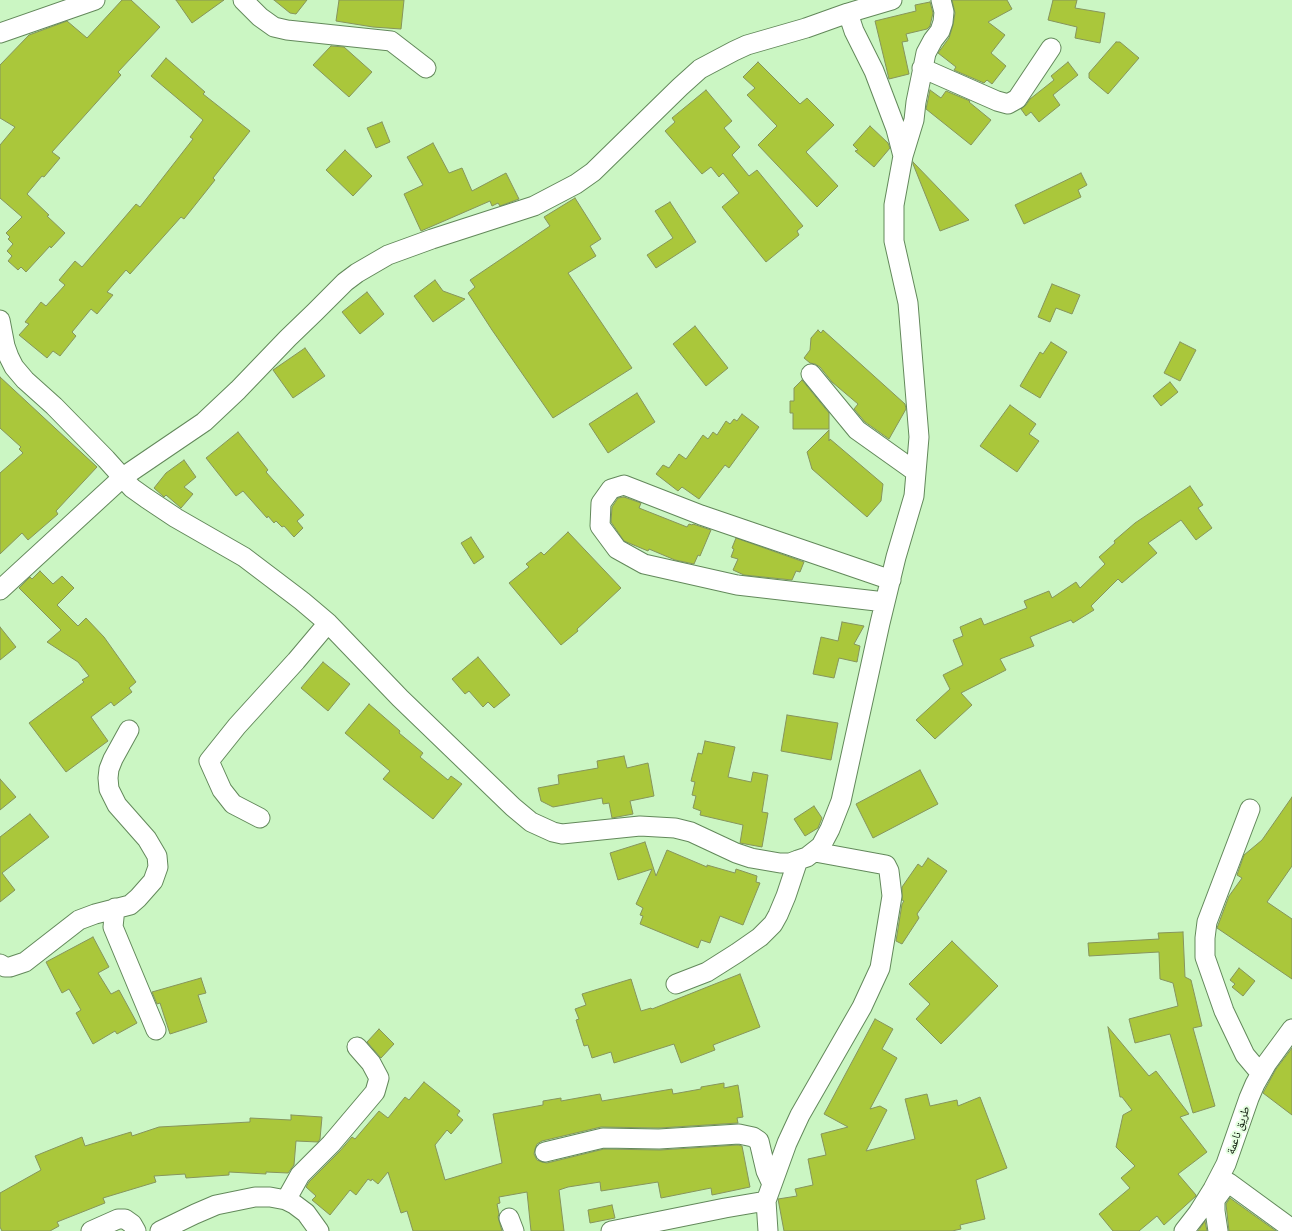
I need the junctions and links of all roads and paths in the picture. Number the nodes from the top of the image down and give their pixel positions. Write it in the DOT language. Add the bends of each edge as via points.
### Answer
graph roads {
  1 [pos="95,0"];
  2 [pos="243,0"];
  3 [pos="892,0"];
  4 [pos="941,0"];
  5 [pos="848,13"];
  6 [pos="0,33"];
  7 [pos="1051,48"];
  8 [pos="426,68"];
  9 [pos="922,68"];
  10 [pos="903,156"];
  11 [pos="0,320"];
  12 [pos="811,374"];
  13 [pos="916,472"];
  14 [pos="123,477"];
  15 [pos="891,580"];
  16 [pos="0,590"];
  17 [pos="885,602"];
  18 [pos="328,623"];
  19 [pos="128,730"];
  20 [pos="1250,809"];
  21 [pos="260,818"];
  22 [pos="816,852"];
  23 [pos="798,860"];
  24 [pos="115,908"];
  25 [pos="0,964"];
  26 [pos="676,984"];
  27 [pos="1292,1029"];
  28 [pos="156,1030"];
  29 [pos="357,1047"];
  30 [pos="1260,1074"];
  31 [pos="545,1152"];
  32 [pos="1224,1181"];
  33 [pos="769,1192"];
  34 [pos="286,1200"];
  35 [pos="1292,1229"];
  36 [pos="92,1231"];
  37 [pos="136,1231"];
  38 [pos="160,1231"];
  39 [pos="319,1231"];
  40 [pos="611,1231"];
  41 [pos="768,1231"];
  42 [pos="1184,1231"];
  43 [pos="1218,1231"];
  1 -- 6 [label="street"];
  2 -- 8 [label="street" via="274,27 392,40"];
  3 -- 5 [label="street"];
  4 -- 9 [label="street" via="943,22 926,53"];
  5 -- 10 [label="street" via="874,71 896,129"];
  5 -- 14 [label="street" via="746,45 700,69 593,172 558,194 534,206 395,252 357,273 344,282 204,422"];
  7 -- 9 [label="street" via="1017,99 1008,104"];
  9 -- 10 [label="street" via="914,120"];
  10 -- 13 [label="street" via="894,205 894,241 908,303 919,437"];
  11 -- 14 [label="street" via="7,352 14,367"];
  12 -- 13 [label="street" via="857,430"];
  13 -- 15 [label="street" via="914,496"];
  14 -- 16 [label="street"];
  14 -- 18 [label="street" via="132,488 176,518 244,557"];
  15 -- 17 [label="street"];
  15 -- 17 [label="street" via="701,515 624,485 611,489 601,503 600,526 617,549 644,564 737,585"];
  17 -- 22 [label="street" via="841,801 830,830"];
  18 -- 21 [label="street" via="237,726 210,761 222,790 233,804"];
  18 -- 23 [label="street" via="400,698 531,822 562,834 640,826 675,828 691,832 751,858 780,863"];
  19 -- 24 [label="street" via="109,769 109,788 117,805 152,847 158,862 153,881 138,898 130,904"];
  20 -- 30 [label="street" via="1207,922 1205,957 1224,1011 1245,1055"];
  22 -- 23 [label="street"];
  22 -- 33 [label="street" via="886,865 892,896 880,968 862,1006 800,1115"];
  23 -- 26 [label="street" via="773,924 760,937 707,972"];
  24 -- 25 [label="street" via="79,920 25,962 10,967"];
  24 -- 28 [label="street" via="114,928"];
  27 -- 30 [label="street, طريق ناعمة"];
  29 -- 34 [label="street" via="371,1063 379,1078 375,1092 331,1144 300,1175"];
  30 -- 32 [label="street, طريق ناعمة" via="1226,1164"];
  31 -- 33 [label="street" via="603,1138 739,1134 759,1141"];
  32 -- 35 [label="street"];
  32 -- 42 [label="street, طريق ناعمة"];
  32 -- 43 [label="street" via="1215,1200"];
  33 -- 40 [label="street" via="725,1208"];
  33 -- 41 [label="street"];
  34 -- 38 [label="street" via="270,1196 216,1205"];
  34 -- 39 [label="street" via="306,1213"];
  36 -- 37 [label="street" via="118,1219 125,1219"];
}
